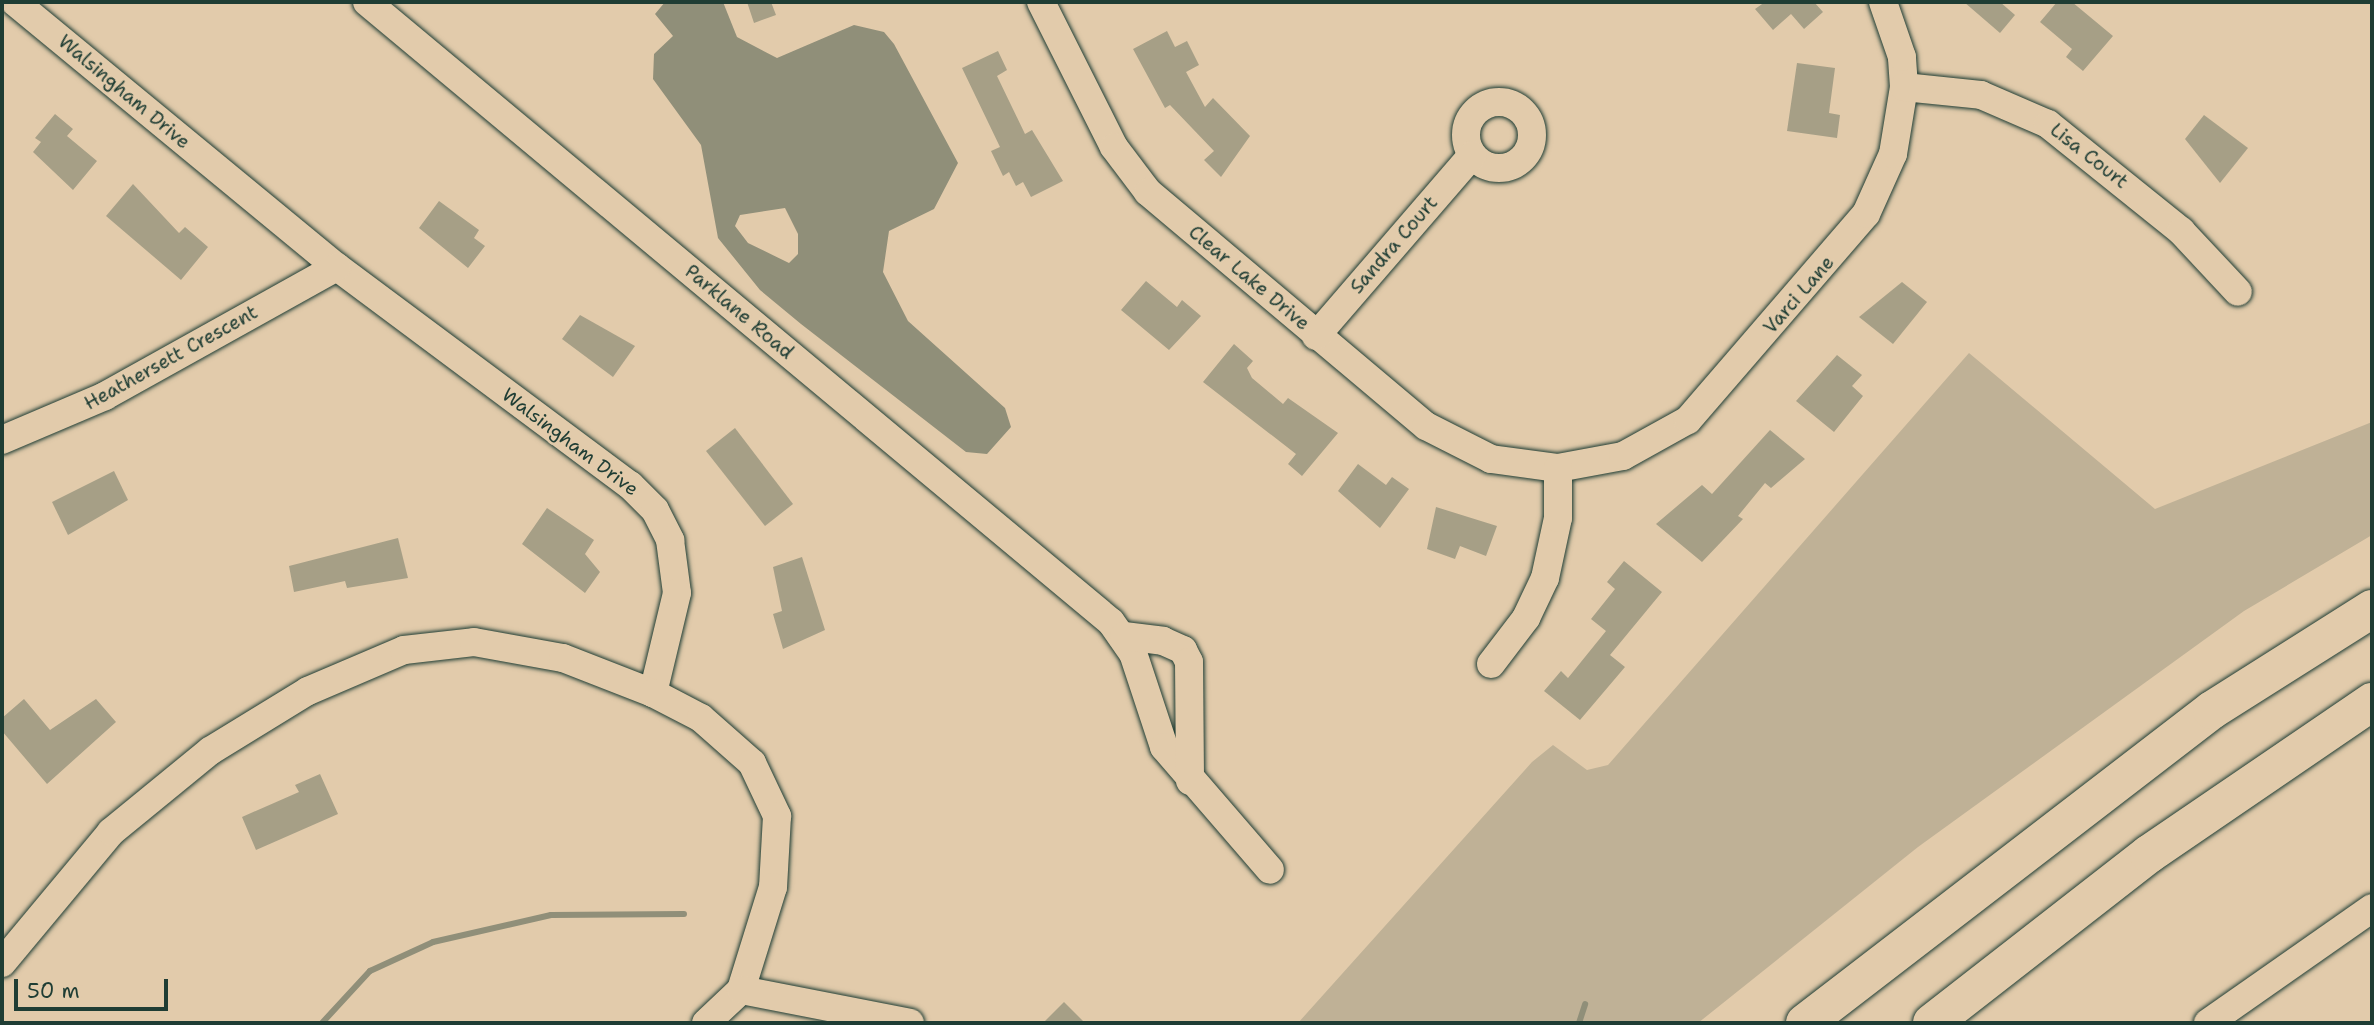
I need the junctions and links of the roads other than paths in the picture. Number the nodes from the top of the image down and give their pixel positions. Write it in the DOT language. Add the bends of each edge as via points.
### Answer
graph roads {
  1 [pos="15,2"];
  2 [pos="367,2"];
  3 [pos="1041,2"];
  4 [pos="1883,2"];
  5 [pos="1904,88"];
  6 [pos="1472,155"];
  7 [pos="337,267"];
  8 [pos="2238,292"];
  9 [pos="1316,335"];
  10 [pos="2,440"];
  11 [pos="1548,467"];
  12 [pos="2372,610"];
  13 [pos="1117,629"];
  14 [pos="1491,664"];
  15 [pos="653,693"];
  16 [pos="2372,702"];
  17 [pos="1190,781"];
  18 [pos="1270,870"];
  19 [pos="2372,908"];
  20 [pos="2,963"];
  21 [pos="741,990"];
  22 [pos="706,1023"];
  23 [pos="910,1023"];
  24 [pos="1805,1023"];
  25 [pos="1932,1023"];
  26 [pos="2208,1023"];
  1 -- 7 [label="street, Walsingham Drive"];
  2 -- 13 [label="street, Parklane Road"];
  3 -- 9 [label="street, Clear Lake Drive" via="1135,178"];
  4 -- 5 [label="street, Varci Lane" via="1902,57"];
  5 -- 8 [label="street, Lisa Court" via="1981,95 2048,124 2181,231"];
  5 -- 11 [label="street, Varci Lane" via="1893,154 1866,214 1701,409 1640,449"];
  6 -- 9 [label="street, Sandra Court"];
  7 -- 10 [label="street, Heathersett Crescent" via="105,396"];
  7 -- 15 [label="street, Walsingham Drive" via="630,485 655,510 670,541 677,593"];
  9 -- 11 [label="street, Clear Lake Drive" via="1457,445 1491,459"];
  11 -- 14 [label="street" via="1558,518 1545,578 1526,618"];
  12 -- 24 [label="highway" via="2212,710"];
  13 -- 17 [label="street" via="1155,730"];
  13 -- 17 [label="street" via="1183,650 1189,662"];
  15 -- 20 [label="street" via="563,658 474,642 404,650 308,691 210,751 111,832"];
  15 -- 21 [label="street" via="701,718 752,763 777,816 773,887"];
  16 -- 25 [label="highway" via="2149,853"];
  17 -- 18 [label="street"];
  19 -- 26 [label="street"];
  21 -- 22 [label="street"];
  21 -- 23 [label="street"];
}
